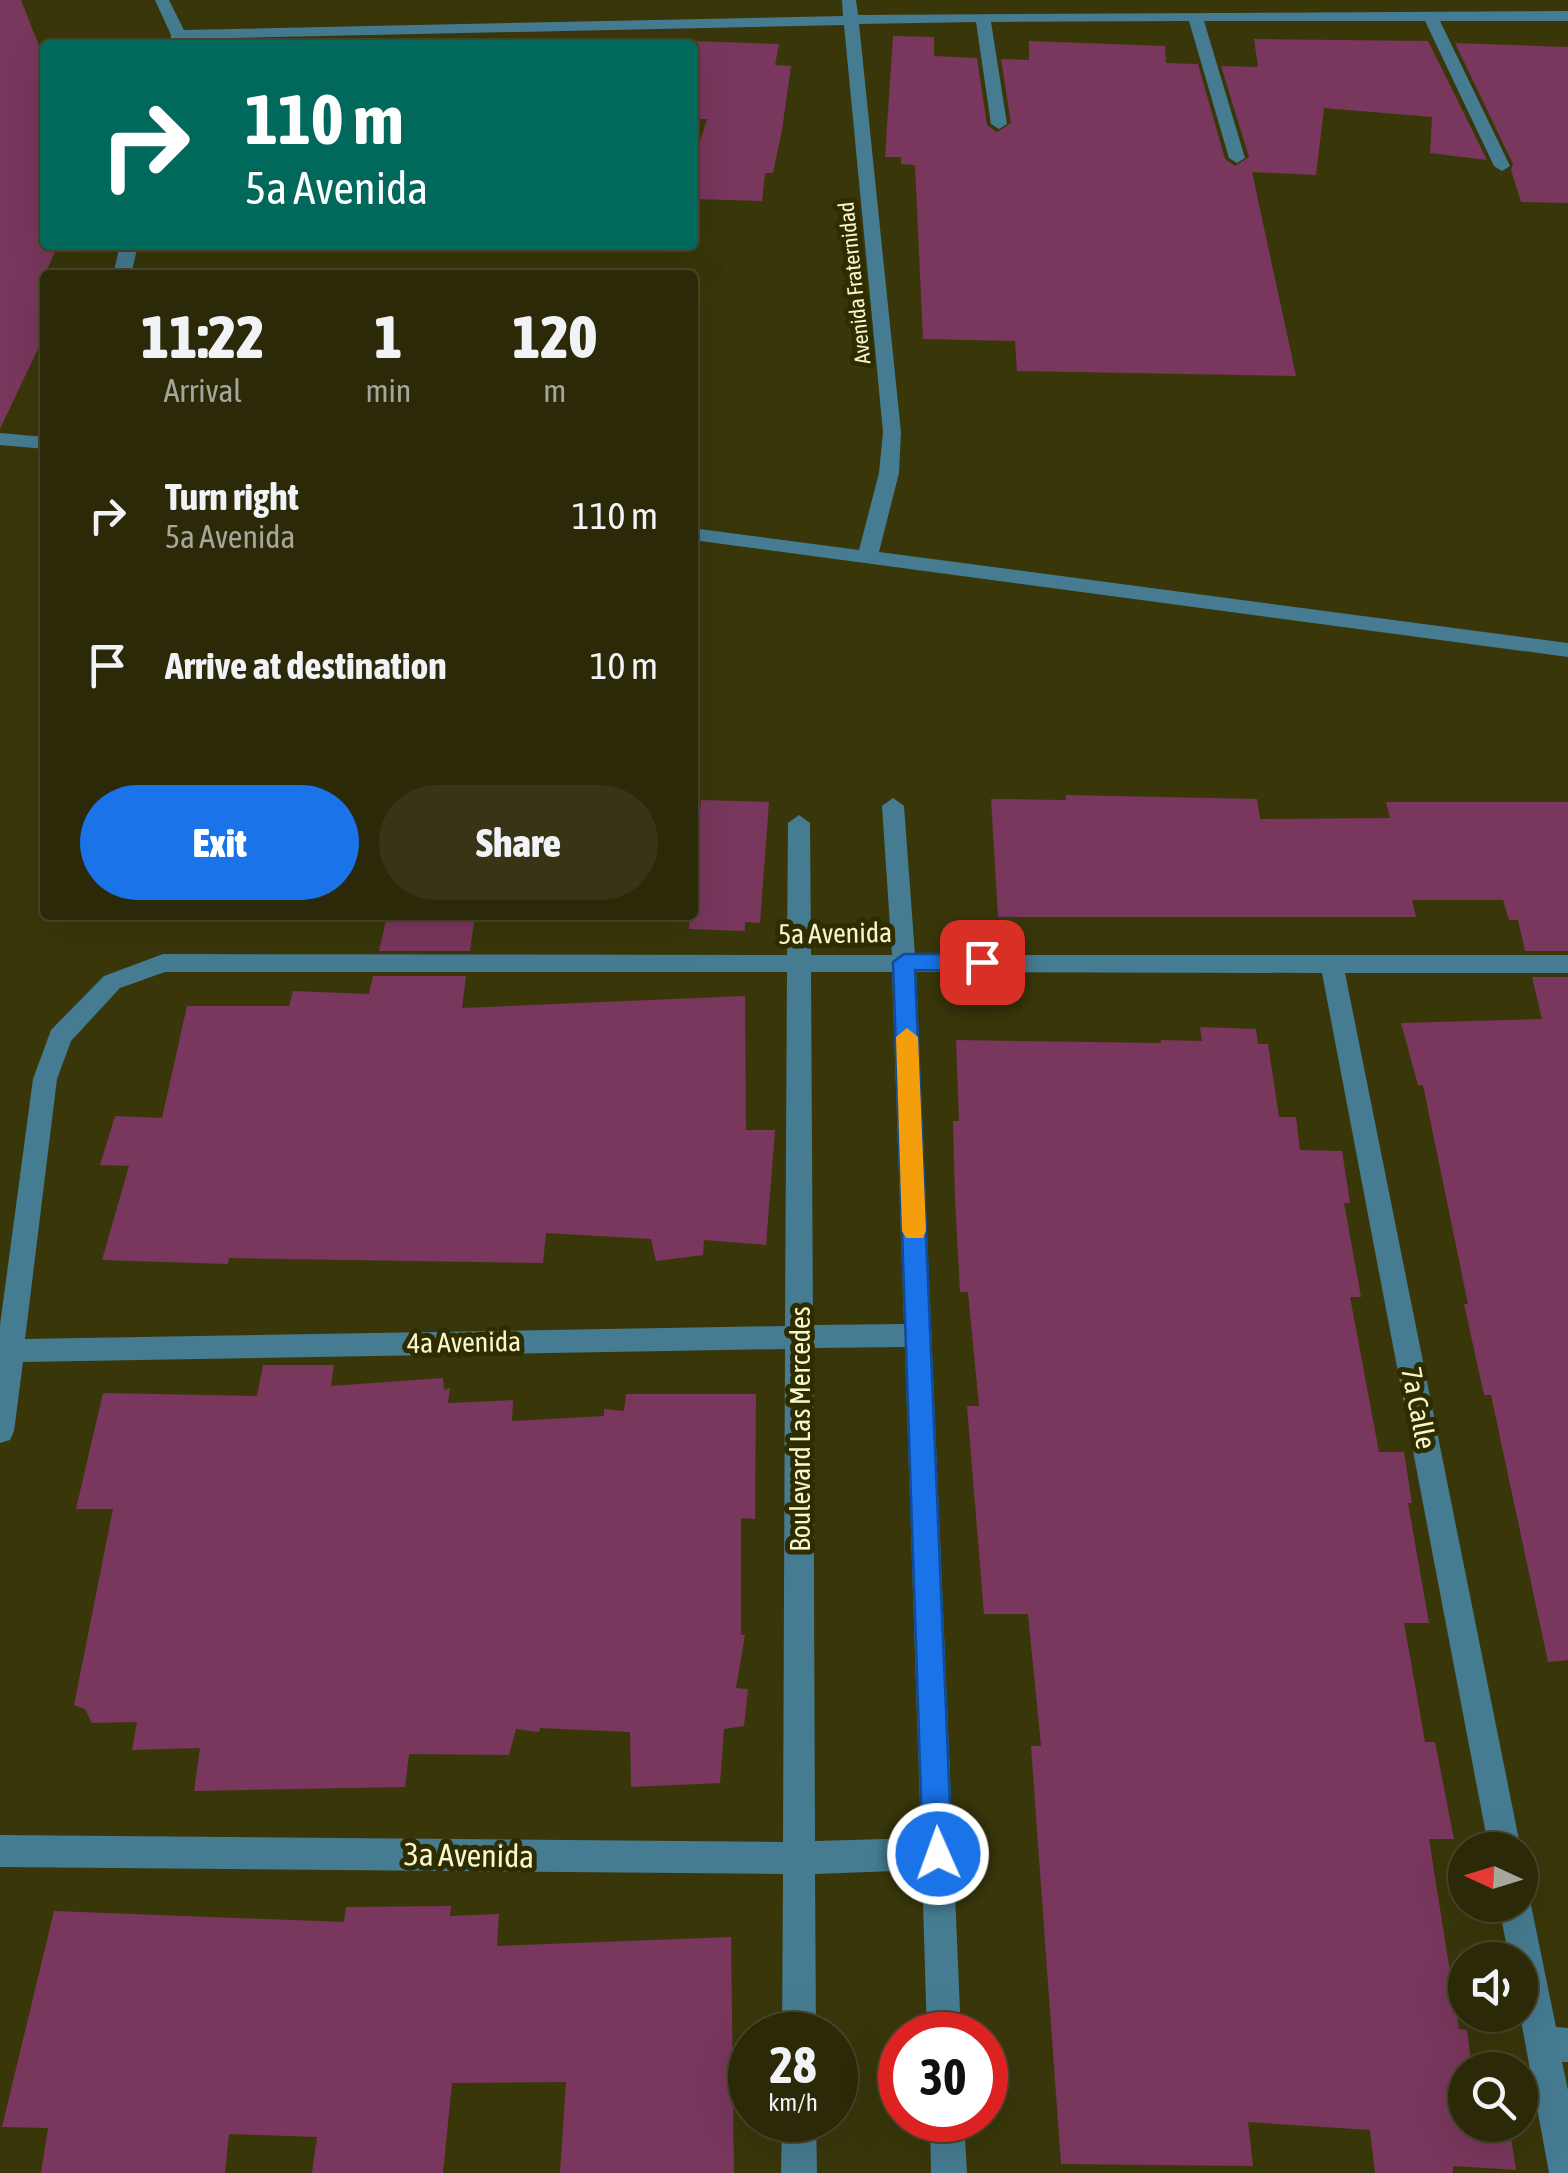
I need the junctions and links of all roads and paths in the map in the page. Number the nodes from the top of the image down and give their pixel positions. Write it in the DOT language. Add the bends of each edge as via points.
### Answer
graph roads {
  1 [pos="162,0"];
  2 [pos="1555,0"];
  3 [pos="1106,8"];
  4 [pos="1316,8"];
  5 [pos="849,10"];
  6 [pos="1195,16"];
  7 [pos="1430,16"];
  8 [pos="1566,16"];
  9 [pos="983,17"];
  10 [pos="560,37"];
  11 [pos="328,39"];
  12 [pos="178,40"];
  13 [pos="999,124"];
  14 [pos="1237,158"];
  15 [pos="1502,166"];
  16 [pos="0,439"];
  17 [pos="40,443"];
  18 [pos="698,535"];
  19 [pos="867,559"];
  20 [pos="1568,650"];
  21 [pos="894,806"];
  22 [pos="799,822"];
  23 [pos="904,962"];
  24 [pos="801,964"];
  25 [pos="1568,964"];
  26 [pos="1332,966"];
  27 [pos="918,1335"];
  28 [pos="801,1336"];
  29 [pos="10,1350"];
  30 [pos="0,1431"];
  31 [pos="1501,1832"];
  32 [pos="0,1851"];
  33 [pos="938,1854"];
  34 [pos="799,1858"];
  35 [pos="1521,1922"];
  36 [pos="799,2012"];
  37 [pos="943,2012"];
  38 [pos="1555,2044"];
  39 [pos="799,2142"];
  40 [pos="948,2142"];
  41 [pos="799,2173"];
  42 [pos="949,2173"];
  43 [pos="1567,2173"];
  1 -- 12 [label="street"];
  2 -- 8 [label="street"];
  3 -- 6 [label="street"];
  3 -- 9 [label="street"];
  4 -- 6 [label="street"];
  4 -- 7 [label="street"];
  5 -- 9 [label="street"];
  5 -- 10 [label="street"];
  5 -- 19 [label="street, Avenida Fraternidad" via="892,432"];
  6 -- 14 [label="street"];
  7 -- 8 [label="street"];
  7 -- 15 [label="street"];
  9 -- 13 [label="street"];
  10 -- 11 [label="street"];
  11 -- 12 [label="street"];
  16 -- 17 [label="street"];
  18 -- 19 [label="street"];
  19 -- 20 [label="street"];
  21 -- 23 [label="street"];
  22 -- 24 [label="street, Boulevard Las Mercedes"];
  23 -- 24 [label="street, 5a Avenida"];
  23 -- 26 [label="street, 5a Avenida"];
  23 -- 27 [label="street"];
  24 -- 28 [label="street, Boulevard Las Mercedes"];
  24 -- 29 [label="street, 5a Avenida" via="163,963 112,982 60,1037 45,1079"];
  25 -- 26 [label="street, 5a Avenida"];
  26 -- 31 [label="street, 7a Calle"];
  27 -- 28 [label="street, 4a Avenida"];
  27 -- 33 [label="street"];
  28 -- 29 [label="street, 4a Avenida"];
  28 -- 34 [label="street, Boulevard Las Mercedes"];
  29 -- 30 [label="street"];
  32 -- 34 [label="street, 3a Avenida"];
  33 -- 34 [label="street, 3a Avenida"];
  33 -- 37 [label="street"];
  34 -- 36 [label="street, Boulevard Las Mercedes"];
  35 -- 38 [label="street"];
  38 -- 43 [label="street"];
  39 -- 41 [label="street"];
  40 -- 42 [label="street"];
}
